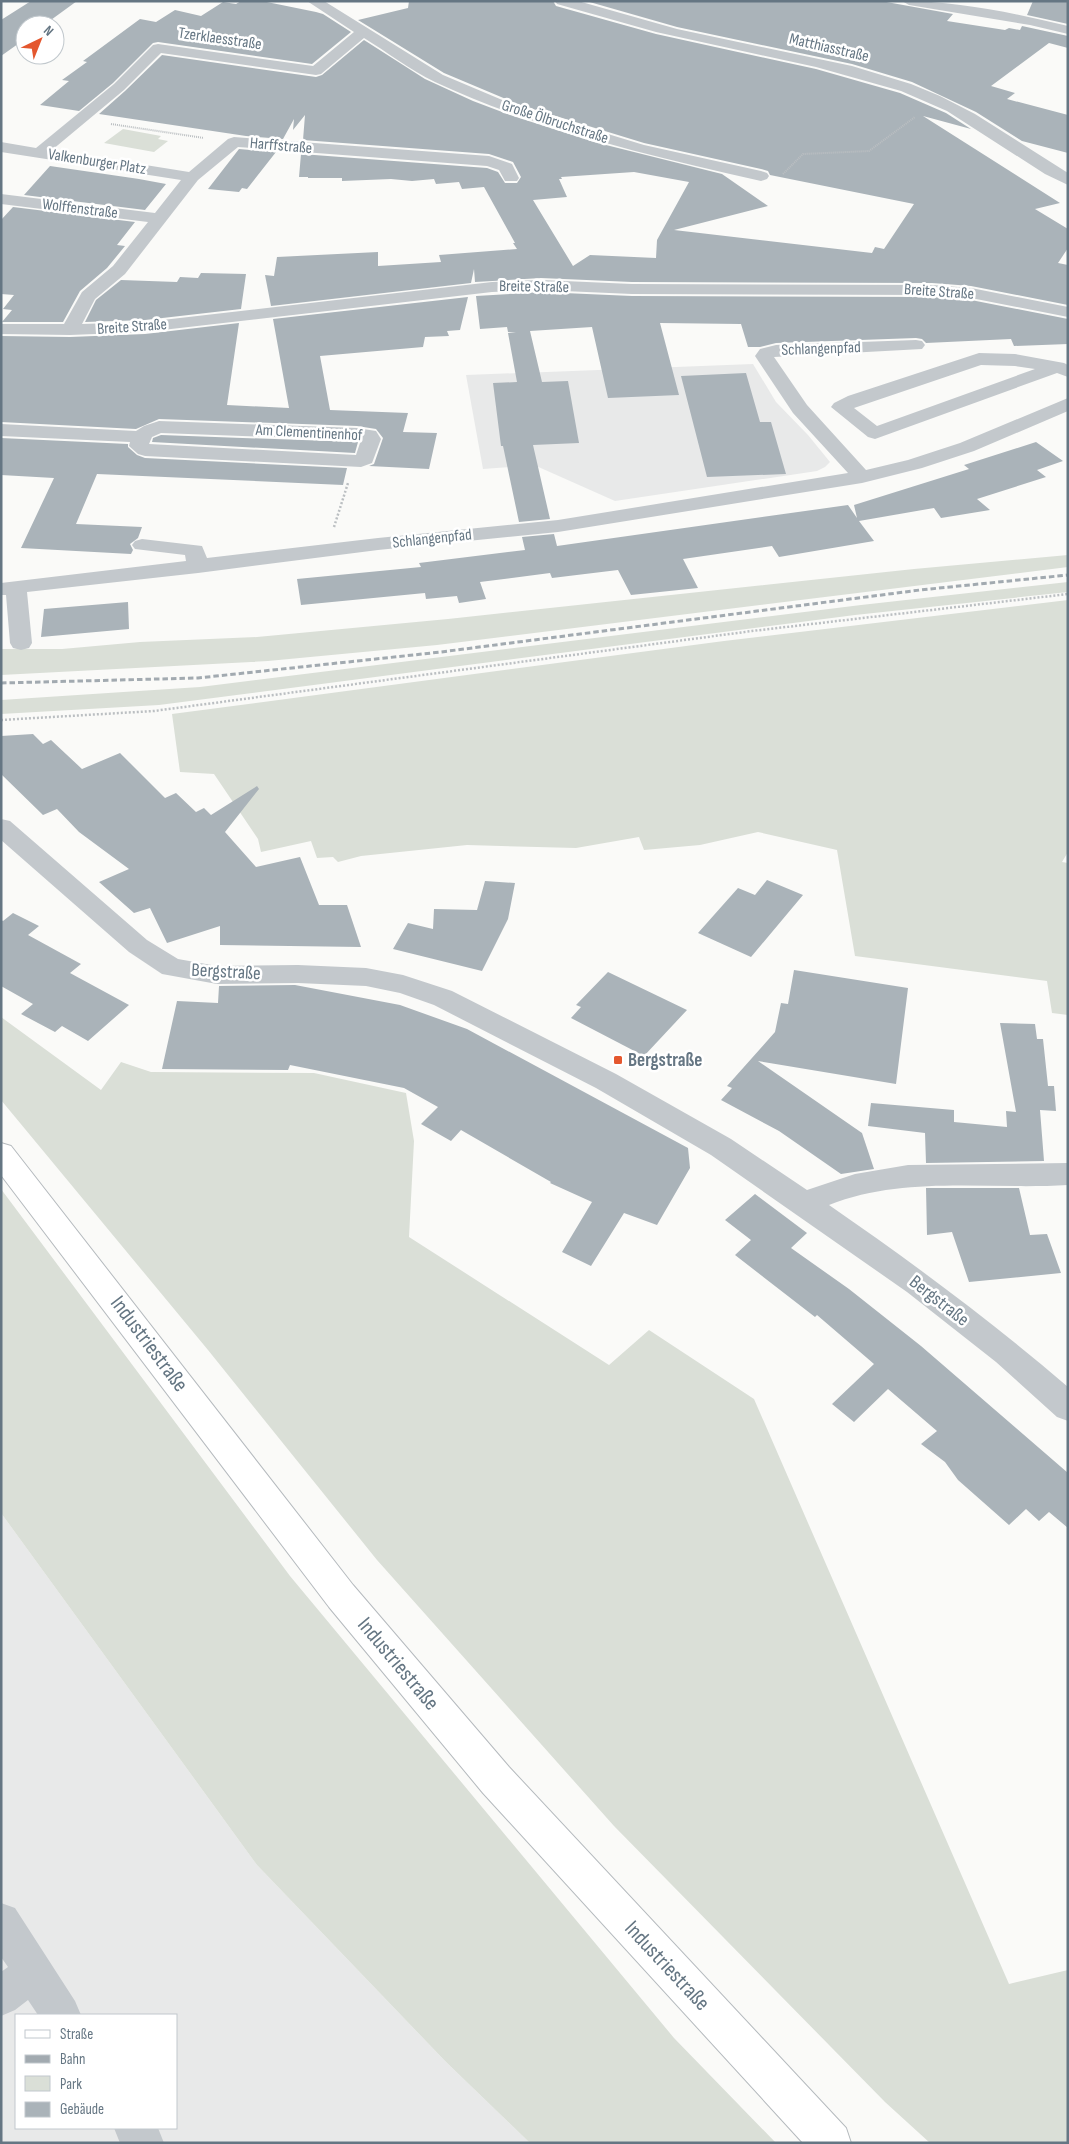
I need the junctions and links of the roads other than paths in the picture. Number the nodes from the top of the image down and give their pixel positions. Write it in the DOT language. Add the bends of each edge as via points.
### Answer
graph roads {
  1 [pos="314,1"];
  2 [pos="345,1"];
  3 [pos="562,1"];
  4 [pos="909,1"];
  5 [pos="978,6"];
  6 [pos="328,10"];
  7 [pos="1068,30"];
  8 [pos="362,31"];
  9 [pos="1,147"];
  10 [pos="39,153"];
  11 [pos="761,176"];
  12 [pos="192,177"];
  13 [pos="511,178"];
  14 [pos="1068,180"];
  15 [pos="1,200"];
  16 [pos="158,218"];
  17 [pos="1068,312"];
  18 [pos="1,330"];
  19 [pos="70,330"];
  20 [pos="916,345"];
  21 [pos="1063,369"];
  22 [pos="1068,404"];
  23 [pos="1,430"];
  24 [pos="140,438"];
  25 [pos="862,477"];
  26 [pos="142,545"];
  27 [pos="198,567"];
  28 [pos="9,588"];
  29 [pos="21,643"];
  30 [pos="1,827"];
  31 [pos="1,1154"];
  32 [pos="1068,1174"];
  33 [pos="804,1203"];
  34 [pos="1068,1407"];
  35 [pos="1,1922"];
  36 [pos="33,1972"];
  37 [pos="1,1996"];
  38 [pos="60,2014"];
  39 [pos="135,2129"];
  40 [pos="144,2143"];
  41 [pos="831,2143"];
  1 -- 6 [label="street, Große Ölbruchstraße"];
  2 -- 6 [label="street"];
  3 -- 14 [label="street, Matthiasstraße" via="684,35 888,81 968,116"];
  4 -- 5 [label="street"];
  5 -- 7 [label="street"];
  6 -- 8 [label="street, Große Ölbruchstraße"];
  8 -- 10 [label="street, Tzerklaesstraße" via="316,71 158,48 120,87"];
  8 -- 11 [label="street, Große Ölbruchstraße" via="438,78 514,110 640,149"];
  9 -- 10 [label="street, Valkenburger Platz"];
  10 -- 12 [label="street, Valkenburger Platz"];
  12 -- 13 [label="street, Harffstraße" via="234,142 489,162 506,167"];
  12 -- 16 [label="street, Harffstraße"];
  15 -- 16 [label="street, Wolffenstraße"];
  16 -- 19 [label="street, Harffstraße" via="119,270 88,296"];
  17 -- 19 [label="street, Breite Straße" via="971,293 932,290 632,289 541,285 463,290 146,327"];
  18 -- 19 [label="street, Breite Straße"];
  20 -- 25 [label="street, Schlangenpfad" via="776,350 764,356 800,408"];
  21 -- 21 [label="street" via="875,433 841,407 979,359 1015,360"];
  22 -- 25 [label="street, Schlangenpfad" via="968,448"];
  23 -- 24 [label="street"];
  24 -- 24 [label="street, Am Clementinenhof" via="139,446 145,450 361,462 371,440 369,435 357,434 159,427"];
  25 -- 27 [label="street, Schlangenpfad" via="558,526"];
  26 -- 27 [label="street" via="195,550"];
  27 -- 28 [label="street, Schlangenpfad"];
  28 -- 29 [label="street"];
  30 -- 33 [label="street, Bergstraße" via="138,946 171,967 217,975 366,977 403,984 443,998 606,1080 721,1147"];
  31 -- 41 [label="main road, Industriestraße" via="367,1627 496,1780"];
  32 -- 33 [label="street" via="935,1175 891,1179 855,1184"];
  33 -- 34 [label="street, Bergstraße" via="918,1284 1007,1353"];
  35 -- 36 [label="street"];
  36 -- 37 [label="street"];
  36 -- 38 [label="street"];
  39 -- 40 [label="street"];
}
